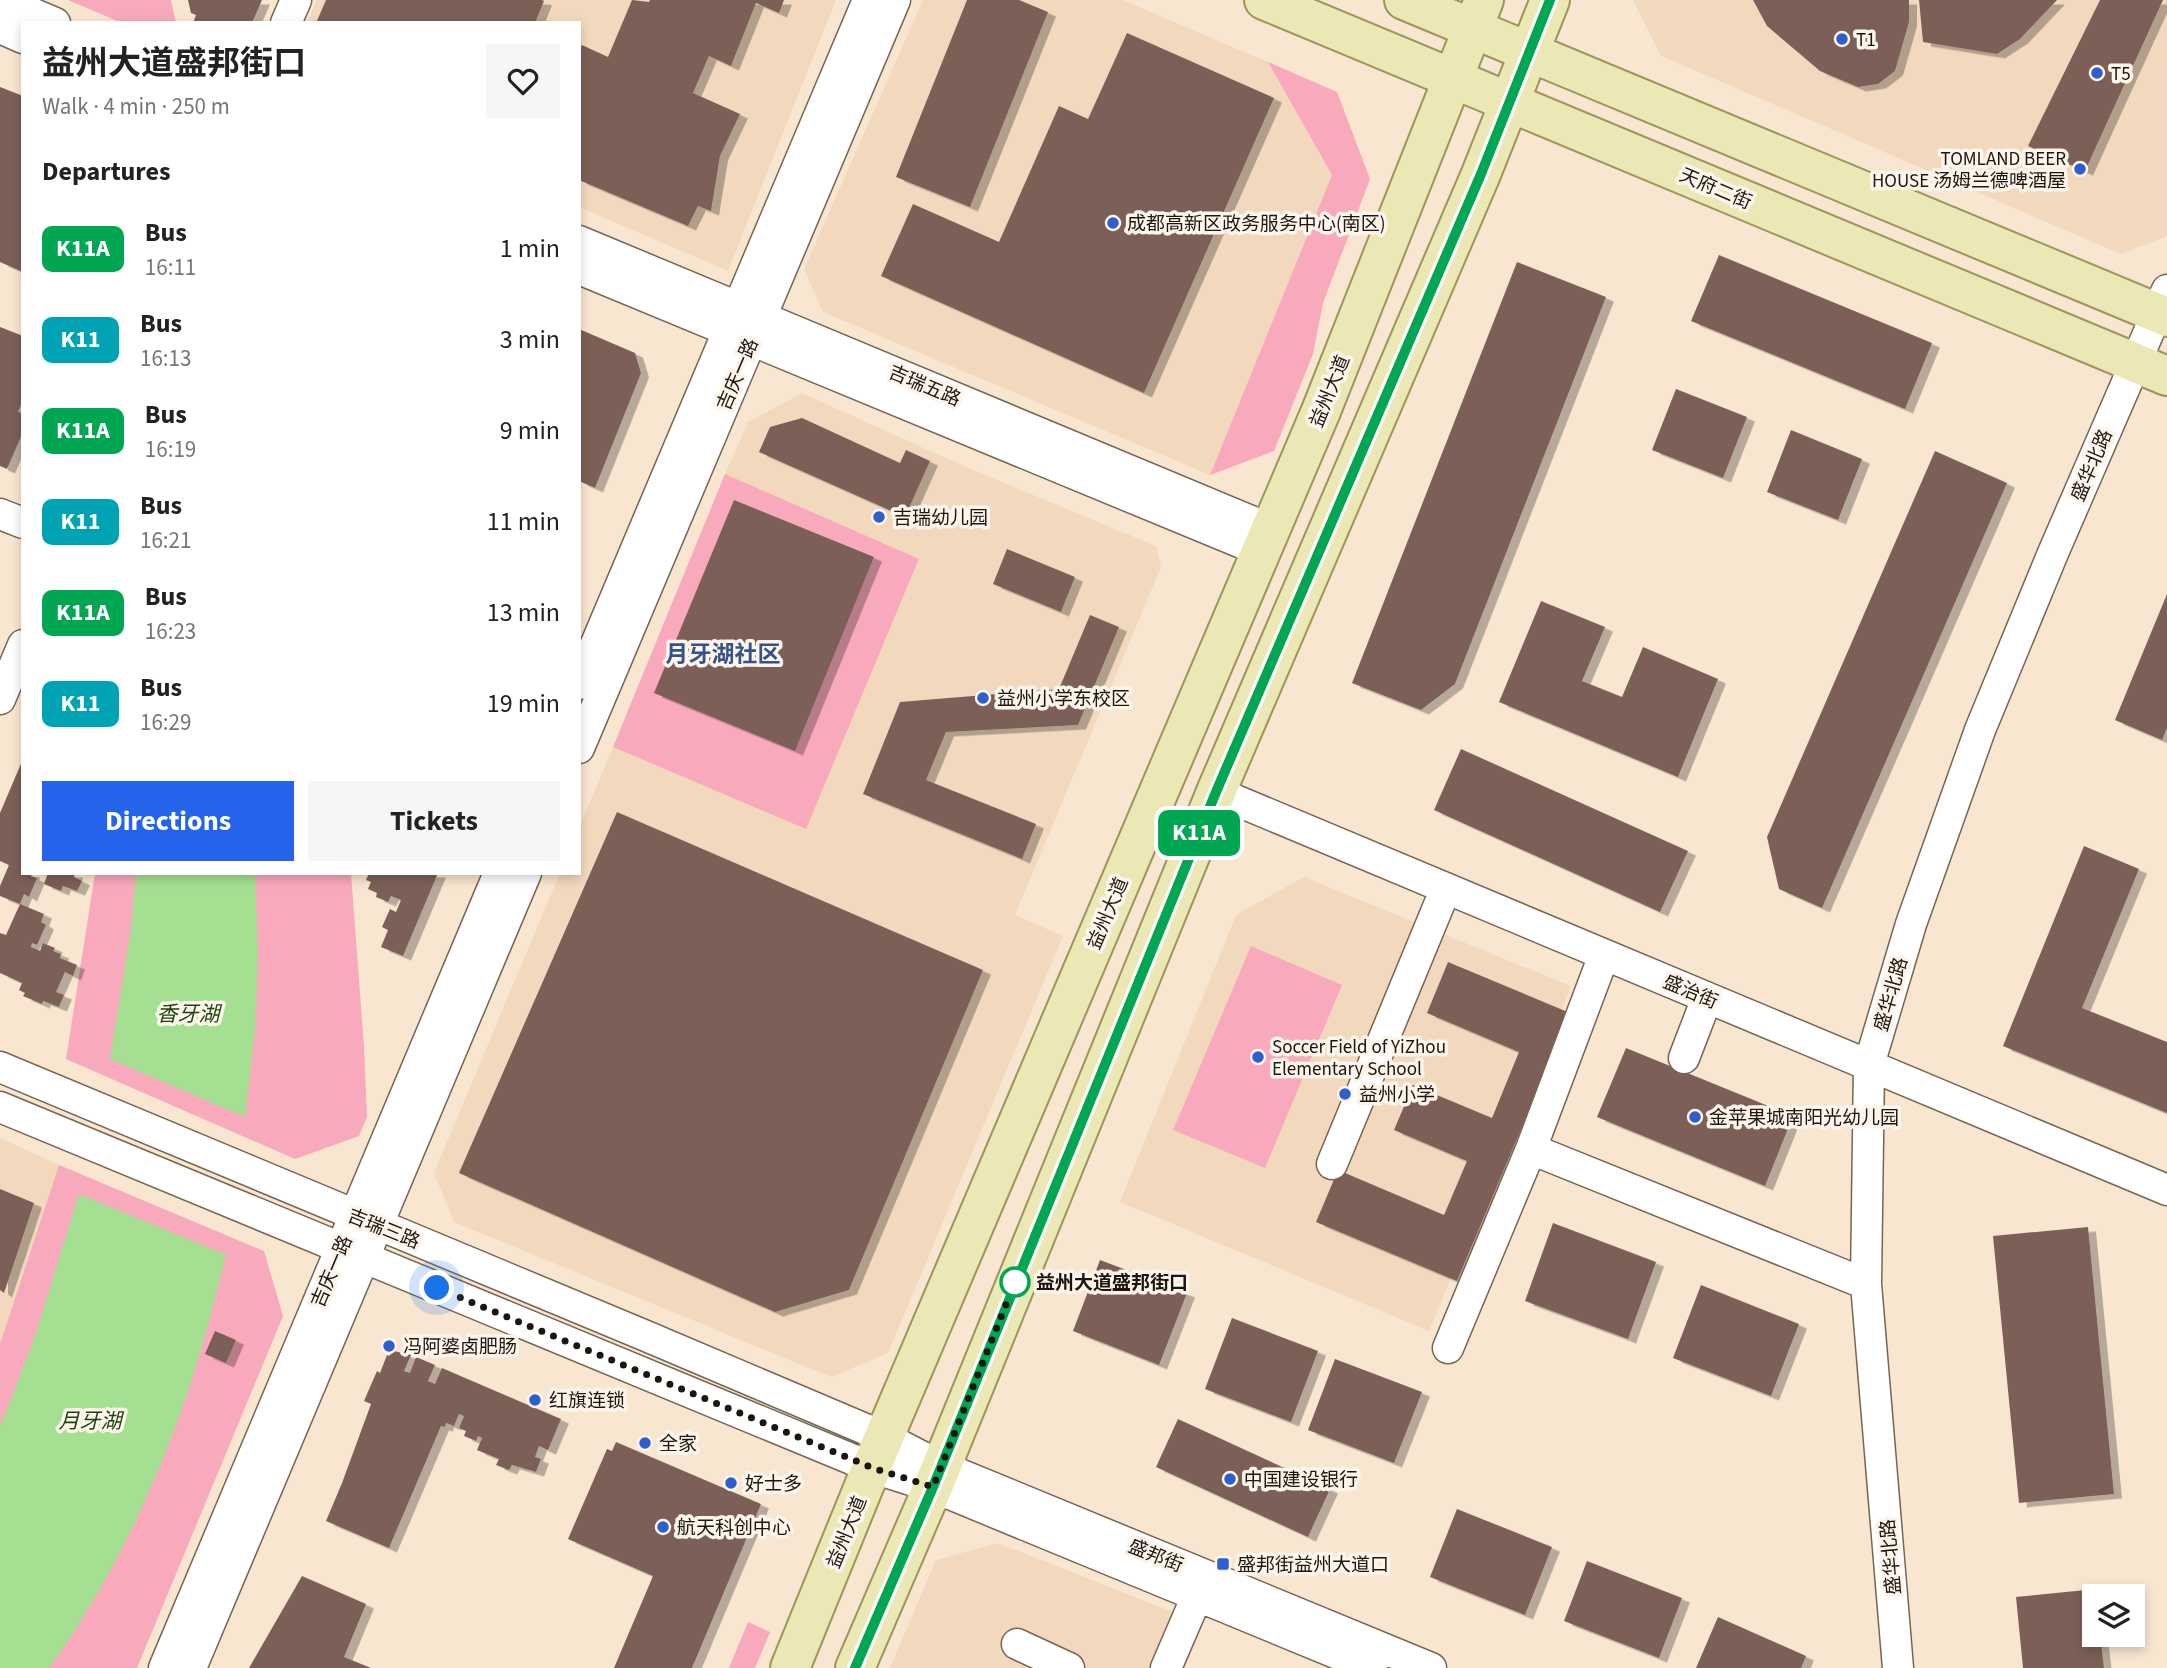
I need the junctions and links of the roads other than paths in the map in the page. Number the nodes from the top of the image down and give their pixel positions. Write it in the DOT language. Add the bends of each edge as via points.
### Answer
graph roads {
  1 [pos="1,0"];
  2 [pos="296,0"];
  3 [pos="868,0"];
  4 [pos="895,0"];
  5 [pos="1264,0"];
  6 [pos="1404,0"];
  7 [pos="1550,0"];
  8 [pos="1478,14"];
  9 [pos="50,21"];
  10 [pos="287,21"];
  11 [pos="0,28"];
  12 [pos="21,37"];
  13 [pos="1528,51"];
  14 [pos="1453,78"];
  15 [pos="1509,102"];
  16 [pos="581,242"];
  17 [pos="581,270"];
  18 [pos="2164,307"];
  19 [pos="745,324"];
  20 [pos="2151,369"];
  21 [pos="0,514"];
  22 [pos="21,522"];
  23 [pos="1265,540"];
  24 [pos="21,650"];
  25 [pos="581,680"];
  26 [pos="0,699"];
  27 [pos="581,743"];
  28 [pos="1216,792"];
  29 [pos="498,875"];
  30 [pos="525,875"];
  31 [pos="1446,888"];
  32 [pos="1604,955"];
  33 [pos="1707,998"];
  34 [pos="1684,1058"];
  35 [pos="1869,1065"];
  36 [pos="0,1067"];
  37 [pos="0,1107"];
  38 [pos="1531,1149"];
  39 [pos="1332,1164"];
  40 [pos="2167,1190"];
  41 [pos="366,1220"];
  42 [pos="353,1253"];
  43 [pos="1866,1284"];
  44 [pos="1448,1348"];
  45 [pos="879,1453"];
  46 [pos="936,1477"];
  47 [pos="1197,1596"];
  48 [pos="1017,1644"];
  49 [pos="164,1668"];
  50 [pos="191,1668"];
  51 [pos="790,1668"];
  52 [pos="855,1668"];
  53 [pos="1069,1668"];
  54 [pos="1166,1668"];
  55 [pos="1372,1668"];
  56 [pos="1431,1668"];
  57 [pos="1898,1668"];
  1 -- 9 [label="street"];
  2 -- 10 [label="street"];
  3 -- 19 [label="street, 吉庆一路"];
  4 -- 19 [label="street, 吉庆一路"];
  5 -- 14 [label="main road, 天府二街"];
  6 -- 8 [label="main road"];
  7 -- 13 [label="main road"];
  8 -- 13 [label="main road"];
  8 -- 14 [label="main road, 益州大道"];
  11 -- 12 [label="street"];
  13 -- 15 [label="main road"];
  13 -- 18 [label="main road"];
  14 -- 15 [label="main road, 天府二街"];
  14 -- 23 [label="main road, 益州大道"];
  15 -- 20 [label="main road, 天府二街"];
  15 -- 28 [label="main road"];
  16 -- 19 [label="street, 吉瑞五路"];
  17 -- 19 [label="street, 吉瑞五路"];
  18 -- 20 [label="street, 盛华北路"];
  19 -- 23 [label="street, 吉瑞五路"];
  19 -- 25 [label="street, 吉庆一路"];
  19 -- 27 [label="street, 吉庆一路"];
  20 -- 35 [label="street, 盛华北路" via="1980,730 1911,924"];
  21 -- 22 [label="street"];
  23 -- 45 [label="main road, 益州大道"];
  24 -- 26 [label="street"];
  28 -- 31 [label="street, 盛治街"];
  28 -- 46 [label="main road"];
  29 -- 41 [label="street, 吉庆一路"];
  30 -- 41 [label="street, 吉庆一路"];
  31 -- 32 [label="street, 盛治街"];
  31 -- 39 [label="street"];
  32 -- 33 [label="street, 盛治街"];
  32 -- 38 [label="street"];
  33 -- 34 [label="street"];
  33 -- 35 [label="street, 盛治街"];
  35 -- 40 [label="street, 盛治街"];
  35 -- 43 [label="street, 盛华北路"];
  36 -- 41 [label="street, 吉瑞三路"];
  37 -- 42 [label="street, 吉瑞三路"];
  38 -- 43 [label="street"];
  38 -- 44 [label="street"];
  41 -- 42 [label="street, 吉庆一路"];
  41 -- 45 [label="street, 吉瑞三路"];
  42 -- 45 [label="street, 吉瑞三路"];
  42 -- 49 [label="street, 吉庆一路"];
  42 -- 50 [label="street, 吉庆一路"];
  43 -- 57 [label="street, 盛华北路"];
  45 -- 46 [label="street, 盛邦街"];
  45 -- 51 [label="main road, 益州大道"];
  46 -- 47 [label="street, 盛邦街"];
  46 -- 52 [label="main road"];
  46 -- 56 [label="street, 盛邦街"];
  47 -- 54 [label="street"];
  47 -- 55 [label="street, 盛邦街"];
  48 -- 53 [label="street"];
}
